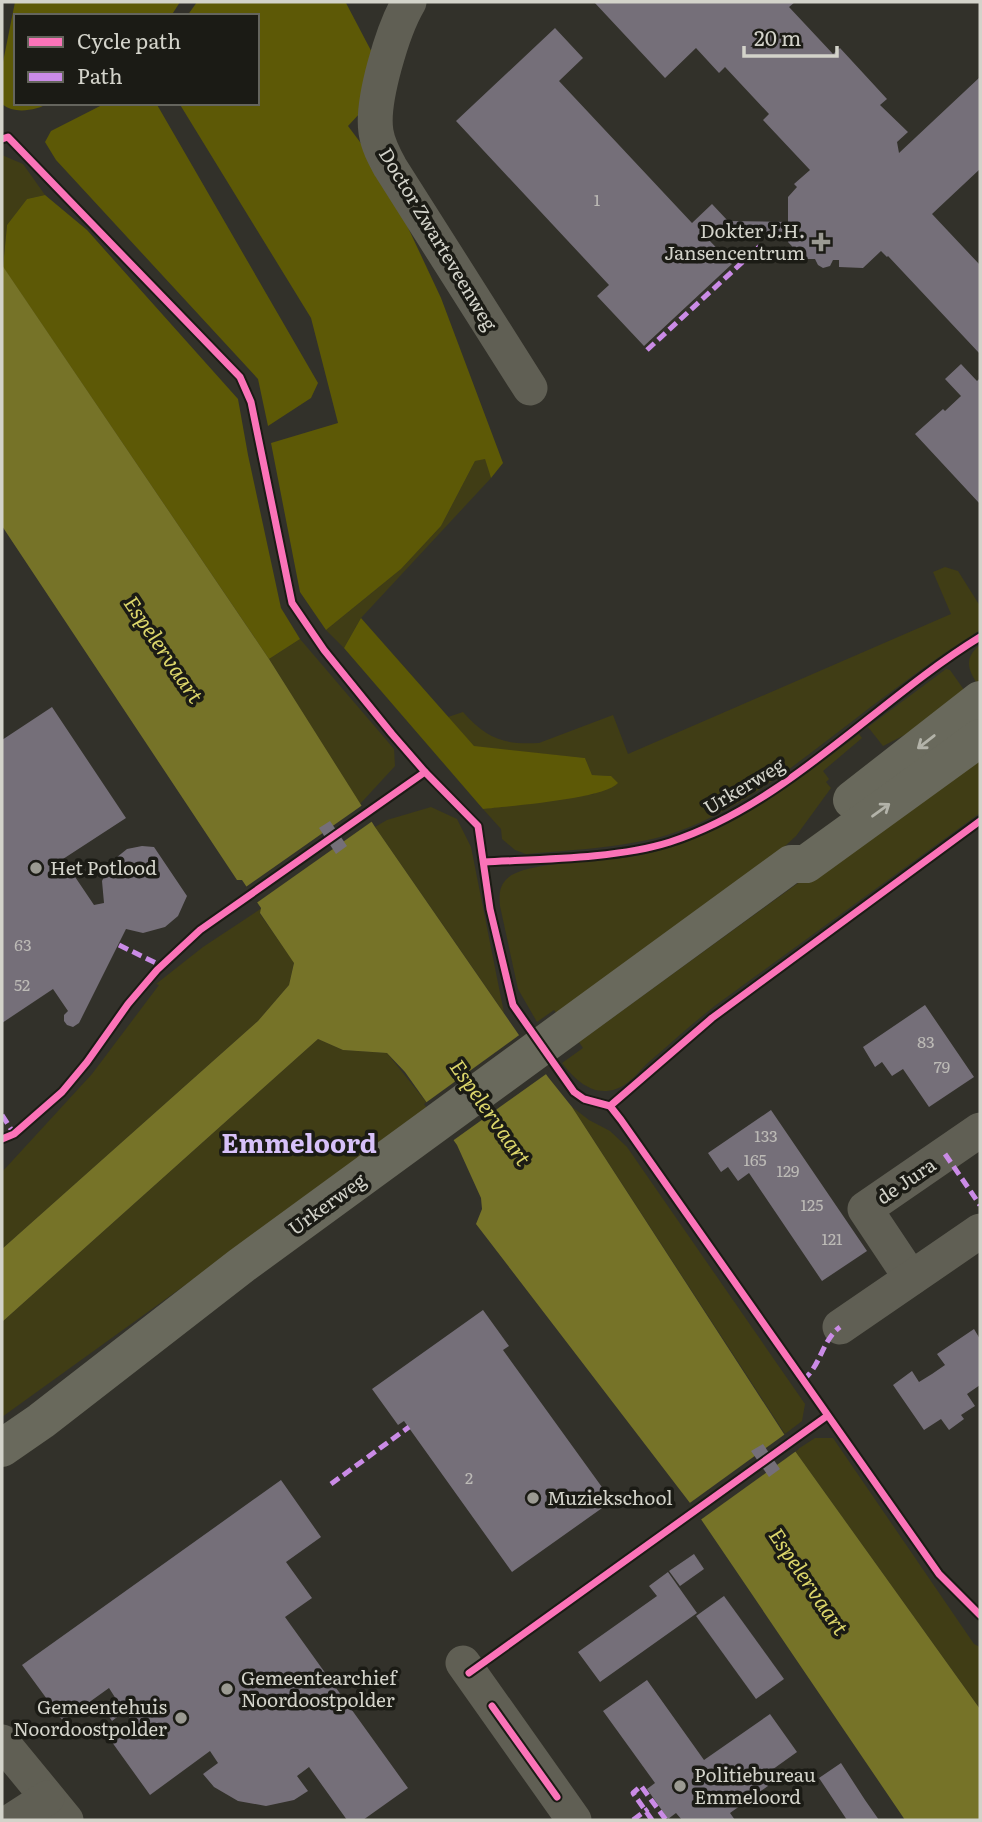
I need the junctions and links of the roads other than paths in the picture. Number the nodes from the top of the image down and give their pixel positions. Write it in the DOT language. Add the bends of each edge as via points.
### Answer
graph roads {
  1 [pos="409,2"];
  2 [pos="530,388"];
  3 [pos="980,700"];
  4 [pos="980,738"];
  5 [pos="792,864"];
  6 [pos="980,1130"];
  7 [pos="980,1231"];
  8 [pos="911,1278"];
  9 [pos="840,1327"];
  10 [pos="2,1448"];
  11 [pos="463,1663"];
  12 [pos="2,1742"];
  13 [pos="56,1809"];
  14 [pos="13,1820"];
  15 [pos="574,1820"];
  1 -- 2 [label="street, Doctor Zwarteveenweg" via="395,33 378,101 376,134 390,167"];
  3 -- 5 [label="main road, Urkerweg, one-way" via="794,849"];
  5 -- 4 [label="main road, Urkerweg, one-way" via="806,864"];
  5 -- 10 [label="main road, Urkerweg" via="242,1265"];
  6 -- 8 [label="street, de Jura" via="865,1209"];
  7 -- 8 [label="street"];
  8 -- 9 [label="street"];
  11 -- 15 [label="street"];
  12 -- 13 [label="street"];
  13 -- 14 [label="street"];
}
